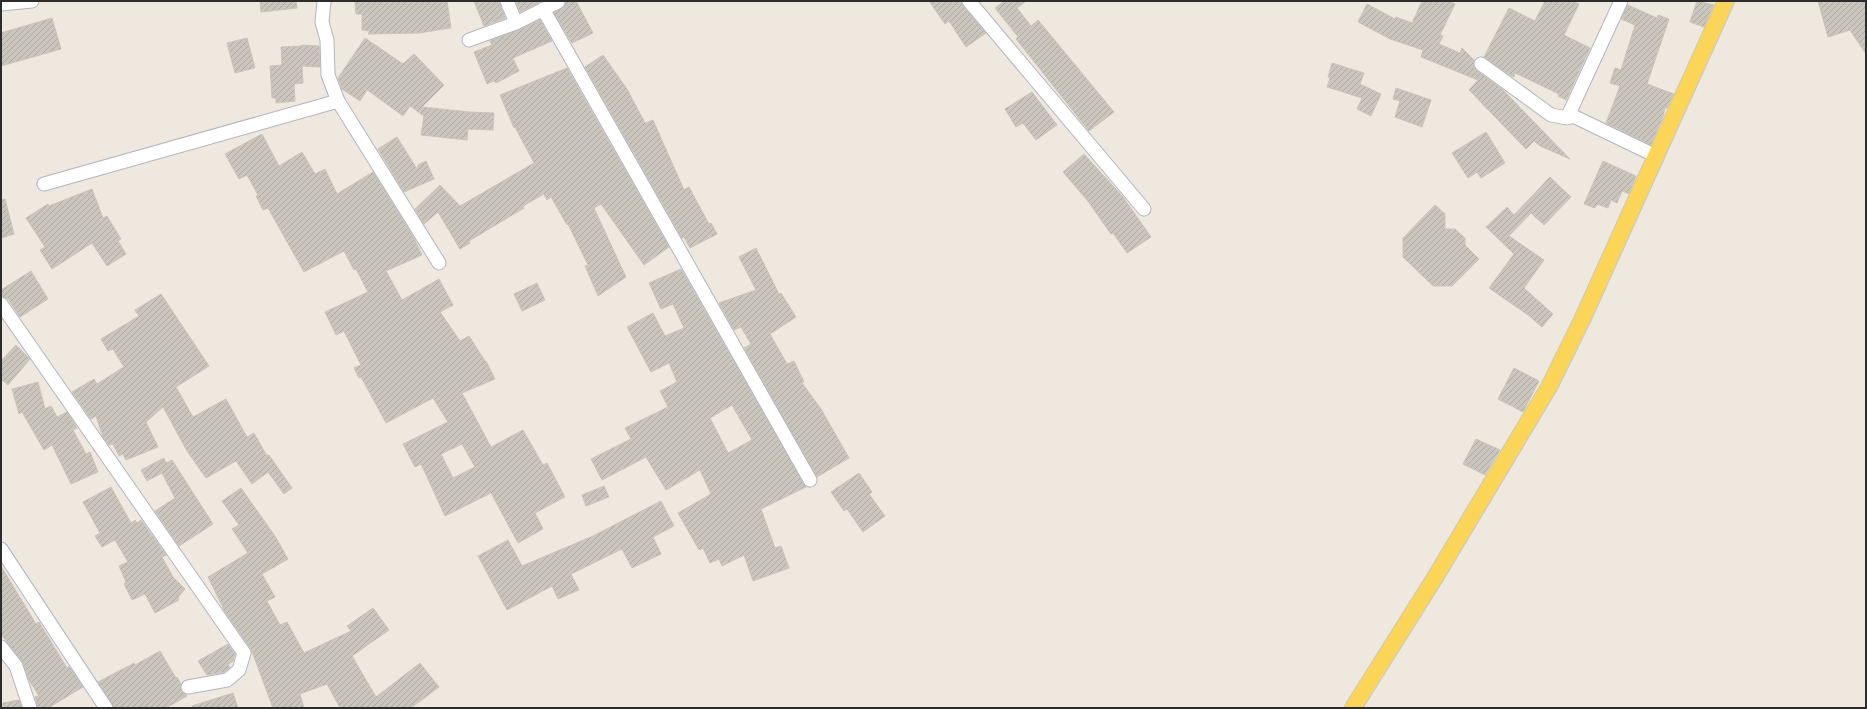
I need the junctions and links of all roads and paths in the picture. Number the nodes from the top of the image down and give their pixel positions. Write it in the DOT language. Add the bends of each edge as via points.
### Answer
graph roads {
  1 [pos="32,1"];
  2 [pos="324,1"];
  3 [pos="507,1"];
  4 [pos="969,1"];
  5 [pos="1622,1"];
  6 [pos="1726,1"];
  7 [pos="558,2"];
  8 [pos="1,4"];
  9 [pos="543,8"];
  10 [pos="516,23"];
  11 [pos="469,40"];
  12 [pos="1481,64"];
  13 [pos="338,101"];
  14 [pos="1567,118"];
  15 [pos="1656,156"];
  16 [pos="44,184"];
  17 [pos="1144,209"];
  18 [pos="439,263"];
  19 [pos="1,304"];
  20 [pos="810,480"];
  21 [pos="1,549"];
  22 [pos="1,647"];
  23 [pos="188,687"];
  24 [pos="30,708"];
  25 [pos="106,708"];
  26 [pos="1354,708"];
  1 -- 8 [label="street"];
  2 -- 13 [label="street" via="322,22 327,40 328,76"];
  3 -- 10 [label="street"];
  4 -- 17 [label="street"];
  5 -- 14 [label="street"];
  6 -- 15 [label="main road"];
  7 -- 9 [label="street"];
  9 -- 10 [label="street"];
  9 -- 20 [label="street"];
  10 -- 11 [label="street"];
  12 -- 14 [label="street" via="1551,115"];
  13 -- 16 [label="street"];
  13 -- 18 [label="street"];
  14 -- 15 [label="street" via="1573,116"];
  15 -- 26 [label="main road" via="1549,387"];
  19 -- 23 [label="street" via="244,653 239,670 226,680"];
  21 -- 25 [label="street"];
  22 -- 24 [label="street" via="16,666"];
}
